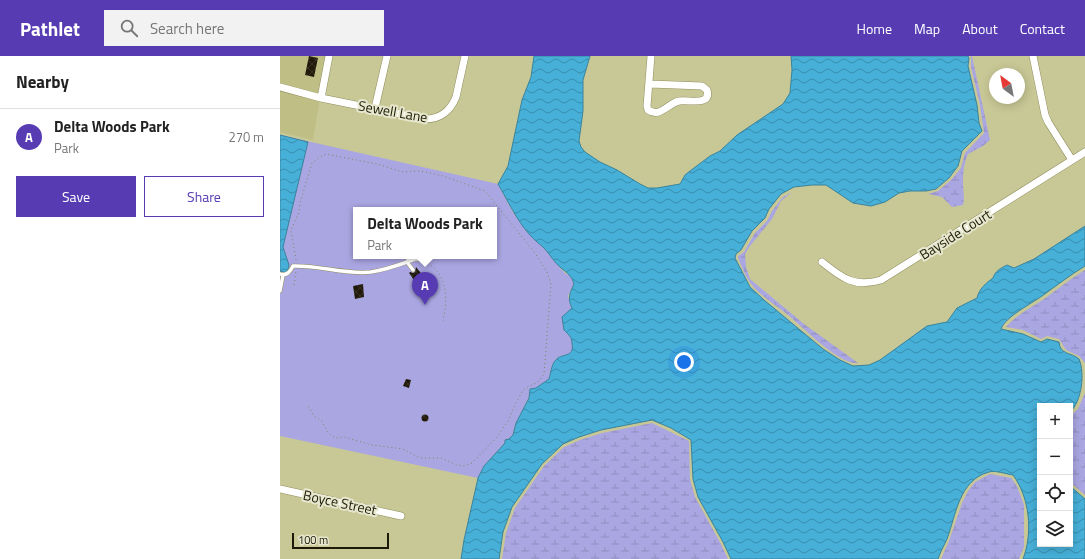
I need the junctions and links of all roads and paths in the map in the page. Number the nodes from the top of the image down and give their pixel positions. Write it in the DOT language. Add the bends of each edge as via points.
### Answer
graph roads {
  1 [pos="329,56"];
  2 [pos="386,56"];
  3 [pos="465,56"];
  4 [pos="651,56"];
  5 [pos="1033,56"];
  6 [pos="650,84"];
  7 [pos="280,87"];
  8 [pos="321,98"];
  9 [pos="375,108"];
  10 [pos="1085,152"];
  11 [pos="1072,160"];
  12 [pos="408,259"];
  13 [pos="420,259"];
  14 [pos="407,262"];
  15 [pos="822,262"];
  16 [pos="296,266"];
  17 [pos="413,270"];
  18 [pos="282,275"];
  19 [pos="294,285"];
  20 [pos="280,291"];
  21 [pos="443,321"];
  22 [pos="308,406"];
  23 [pos="280,489"];
  24 [pos="401,516"];
  1 -- 8 [label="street"];
  2 -- 9 [label="street"];
  3 -- 9 [label="street, Sewell Lane" via="454,104 444,114 425,119"];
  4 -- 6 [label="street"];
  5 -- 11 [label="street" via="1045,115"];
  6 -- 6 [label="street" via="647,106 652,113 657,113 676,102 703,101 708,96 707,90 702,86"];
  7 -- 8 [label="street, Sewell Lane"];
  8 -- 9 [label="street, Sewell Lane"];
  10 -- 11 [label="street, Bayside Court"];
  11 -- 15 [label="street, Bayside Court" via="880,280 864,283 848,280"];
  12 -- 14 [label="lane"];
  13 -- 14 [label="lane"];
  13 -- 21 [label="path" via="434,267 443,280 446,295"];
  14 -- 16 [label="lane" via="370,272"];
  14 -- 17 [label="lane"];
  16 -- 18 [label="lane"];
  16 -- 19 [label="path"];
  16 -- 22 [label="path" via="291,230 299,212 312,163 326,154 404,172 420,171 443,176 485,191 535,253 548,272 552,284 544,374 539,381 523,390 504,428 472,463 457,465 441,458 420,458 403,449 372,445 344,437 336,438 328,433 322,421 314,416"];
  18 -- 20 [label="lane"];
  23 -- 24 [label="street, Boyce Street"];
}
